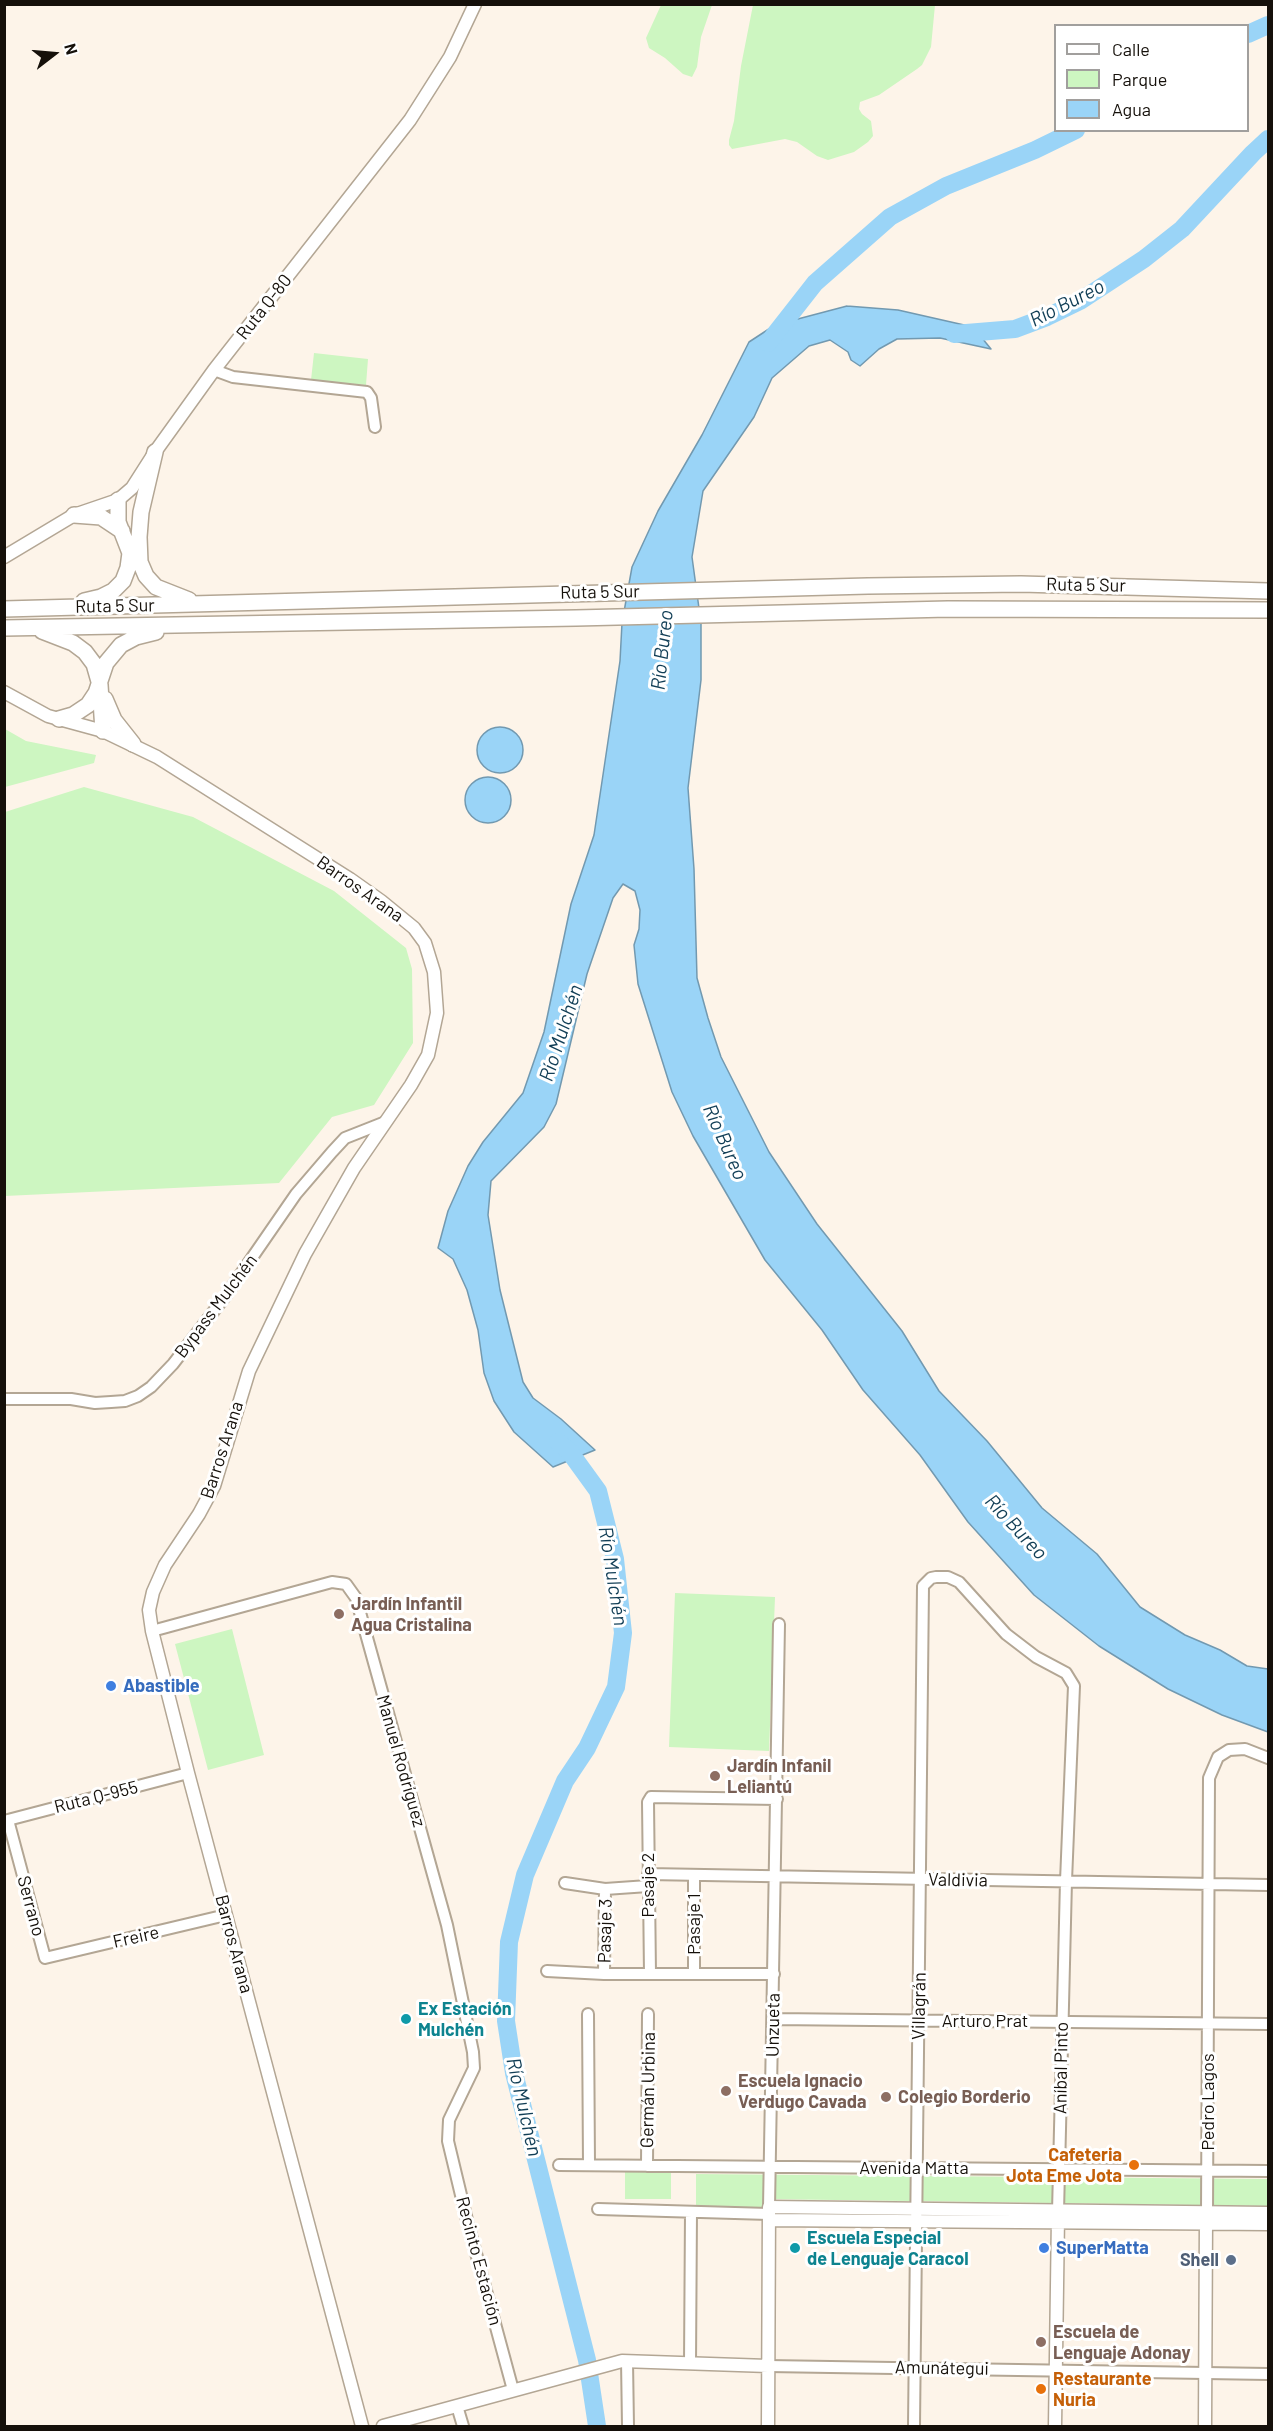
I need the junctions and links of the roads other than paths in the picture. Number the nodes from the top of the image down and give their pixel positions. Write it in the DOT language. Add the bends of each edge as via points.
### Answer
graph roads {
  1 [pos="475,4"];
  2 [pos="214,370"];
  3 [pos="375,427"];
  4 [pos="154,452"];
  5 [pos="118,500"];
  6 [pos="74,516"];
  7 [pos="140,525"];
  8 [pos="122,531"];
  9 [pos="4,557"];
  10 [pos="1269,591"];
  11 [pos="203,605"];
  12 [pos="64,607"];
  13 [pos="4,609"];
  14 [pos="1269,610"];
  15 [pos="186,626"];
  16 [pos="4,628"];
  17 [pos="25,628"];
  18 [pos="100,684"];
  19 [pos="4,692"];
  20 [pos="59,719"];
  21 [pos="103,731"];
  22 [pos="133,744"];
  23 [pos="383,1123"];
  24 [pos="4,1399"];
  25 [pos="923,1586"];
  26 [pos="779,1624"];
  27 [pos="152,1631"];
  28 [pos="1269,1758"];
  29 [pos="189,1773"];
  30 [pos="777,1800"];
  31 [pos="6,1820"];
  32 [pos="648,1874"];
  33 [pos="694,1875"];
  34 [pos="776,1876"];
  35 [pos="920,1879"];
  36 [pos="1066,1881"];
  37 [pos="565,1883"];
  38 [pos="1208,1884"];
  39 [pos="1269,1885"];
  40 [pos="648,1886"];
  41 [pos="605,1889"];
  42 [pos="226,1915"];
  43 [pos="45,1958"];
  44 [pos="547,1971"];
  45 [pos="604,1974"];
  46 [pos="650,1974"];
  47 [pos="694,1974"];
  48 [pos="774,1974"];
  49 [pos="588,2014"];
  50 [pos="648,2014"];
  51 [pos="773,2019"];
  52 [pos="918,2020"];
  53 [pos="1062,2021"];
  54 [pos="1208,2023"];
  55 [pos="1269,2024"];
  56 [pos="447,2132"];
  57 [pos="559,2165"];
  58 [pos="589,2165"];
  59 [pos="647,2166"];
  60 [pos="770,2167"];
  61 [pos="918,2168"];
  62 [pos="1059,2169"];
  63 [pos="1207,2171"];
  64 [pos="1269,2171"];
  65 [pos="598,2209"];
  66 [pos="691,2212"];
  67 [pos="1269,2213"];
  68 [pos="769,2214"];
  69 [pos="916,2215"];
  70 [pos="1058,2217"];
  71 [pos="1206,2218"];
  72 [pos="1269,2224"];
  73 [pos="621,2362"];
  74 [pos="690,2363"];
  75 [pos="768,2366"];
  76 [pos="914,2368"];
  77 [pos="1056,2370"];
  78 [pos="1205,2373"];
  79 [pos="1269,2374"];
  80 [pos="513,2390"];
  81 [pos="457,2406"];
  82 [pos="362,2427"];
  83 [pos="383,2427"];
  84 [pos="463,2427"];
  85 [pos="628,2427"];
  86 [pos="768,2427"];
  87 [pos="914,2427"];
  88 [pos="1055,2427"];
  89 [pos="1205,2427"];
  1 -- 2 [label="main road, Ruta Q-80" via="450,57 410,120"];
  2 -- 3 [label="street" via="233,376 366,392 371,398"];
  2 -- 4 [label="main road, Ruta Q-80"];
  4 -- 5 [label="main road, Ruta Q-80" via="132,488"];
  4 -- 7 [label="highway"];
  5 -- 6 [label="main road, Ruta Q-80"];
  5 -- 7 [label="highway" via="134,513"];
  5 -- 8 [label="highway"];
  6 -- 8 [label="highway" via="101,517"];
  6 -- 9 [label="main road, Ruta Q-80"];
  7 -- 11 [label="highway" via="140,562 150,582 162,591"];
  8 -- 12 [label="highway" via="130,553 123,581 108,594"];
  10 -- 11 [label="highway, Ruta 5 Sur" via="1020,584 575,592"];
  11 -- 12 [label="highway, Ruta 5 Sur"];
  12 -- 13 [label="highway, Ruta 5 Sur"];
  14 -- 15 [label="highway, Ruta 5 Sur" via="1032,608"];
  15 -- 17 [label="highway, Ruta 5 Sur"];
  15 -- 18 [label="highway" via="136,637 121,645 106,663"];
  16 -- 17 [label="highway, Ruta 5 Sur"];
  17 -- 18 [label="highway" via="57,635 80,647 94,664"];
  18 -- 20 [label="highway" via="82,710"];
  18 -- 21 [label="highway"];
  18 -- 22 [label="highway" via="114,720"];
  19 -- 20 [label="main road, Barros Arana"];
  20 -- 21 [label="main road, Barros Arana"];
  21 -- 22 [label="main road, Barros Arana"];
  22 -- 23 [label="main road, Barros Arana" via="366,890 420,936 432,961 437,985 435,1028 421,1069"];
  23 -- 24 [label="street, Bypass Mulchén" via="345,1138 332,1152 296,1194 227,1294 151,1387 132,1398 111,1402"];
  23 -- 27 [label="main road, Barros Arana" via="322,1222 259,1347 240,1393 214,1486 165,1565 153,1592 149,1610"];
  25 -- 35 [label="street, Villagrán"];
  25 -- 36 [label="street, Aníbal Pinto" via="936,1577 959,1582 1006,1634 1036,1657 1062,1670 1074,1686"];
  26 -- 30 [label="street, Unzueta"];
  27 -- 29 [label="main road, Barros Arana"];
  27 -- 56 [label="street, Manuel Rodríguez" via="332,1582 346,1584 356,1598 447,1925 474,2052 474,2068"];
  28 -- 38 [label="street, Pedro Lagos" via="1245,1749 1229,1750 1218,1757 1209,1778"];
  29 -- 31 [label="street, Ruta Q-955"];
  29 -- 42 [label="main road, Barros Arana"];
  30 -- 32 [label="street, Pasaje 2" via="651,1797"];
  30 -- 34 [label="street, Unzueta"];
  31 -- 43 [label="street, Serrano"];
  32 -- 33 [label="street, Valdivia"];
  32 -- 40 [label="street, Pasaje 2"];
  33 -- 34 [label="street, Valdivia"];
  33 -- 47 [label="street, Pasaje 1"];
  34 -- 35 [label="street, Valdivia"];
  34 -- 48 [label="street, Unzueta"];
  35 -- 36 [label="street, Valdivia"];
  35 -- 52 [label="street, Villagrán"];
  36 -- 38 [label="street, Valdivia"];
  36 -- 53 [label="street, Aníbal Pinto"];
  37 -- 41 [label="street"];
  38 -- 39 [label="street, Valdivia"];
  38 -- 54 [label="street, Pedro Lagos"];
  40 -- 41 [label="street"];
  40 -- 46 [label="street, Pasaje 2"];
  41 -- 45 [label="street, Pasaje 3"];
  42 -- 43 [label="street, Freire"];
  42 -- 82 [label="main road, Barros Arana"];
  44 -- 45 [label="street"];
  45 -- 46 [label="street"];
  46 -- 47 [label="street"];
  47 -- 48 [label="street"];
  48 -- 51 [label="street, Unzueta"];
  49 -- 58 [label="street"];
  50 -- 59 [label="street, Germán Urbina"];
  51 -- 52 [label="street, Arturo Prat"];
  51 -- 60 [label="street, Unzueta"];
  52 -- 53 [label="street, Arturo Prat"];
  52 -- 61 [label="street, Villagrán"];
  53 -- 54 [label="street, Arturo Prat"];
  53 -- 62 [label="street, Aníbal Pinto"];
  54 -- 55 [label="street, Arturo Prat"];
  54 -- 63 [label="street, Pedro Lagos"];
  56 -- 80 [label="street, Recinto Estación"];
  57 -- 58 [label="street, Avenida Matta"];
  58 -- 59 [label="street, Avenida Matta"];
  59 -- 60 [label="street, Avenida Matta"];
  60 -- 61 [label="street, Avenida Matta"];
  60 -- 68 [label="street, Unzueta"];
  61 -- 62 [label="street, Avenida Matta"];
  61 -- 69 [label="street, Villagrán"];
  62 -- 63 [label="street, Avenida Matta"];
  62 -- 70 [label="street, Aníbal Pinto"];
  63 -- 64 [label="street, Avenida Matta"];
  63 -- 71 [label="street, Pedro Lagos"];
  65 -- 66 [label="street"];
  66 -- 68 [label="street"];
  66 -- 74 [label="street"];
  67 -- 71 [label="main road"];
  68 -- 69 [label="main road"];
  68 -- 75 [label="main road, Unzueta"];
  69 -- 70 [label="main road"];
  69 -- 76 [label="street, Villagrán"];
  70 -- 71 [label="main road"];
  70 -- 77 [label="main road, Aníbal Pinto"];
  71 -- 72 [label="main road"];
  71 -- 78 [label="main road, Pedro Lagos"];
  73 -- 74 [label="main road, Amunátegui"];
  73 -- 80 [label="main road, Amunátegui"];
  73 -- 85 [label="street"];
  74 -- 75 [label="main road, Amunátegui"];
  75 -- 76 [label="street, Amunátegui"];
  75 -- 86 [label="main road, Unzueta"];
  76 -- 77 [label="street, Amunátegui"];
  76 -- 87 [label="street, Villagrán"];
  77 -- 78 [label="street, Amunátegui"];
  77 -- 88 [label="main road, Aníbal Pinto"];
  78 -- 79 [label="street, Amunátegui"];
  78 -- 89 [label="main road, Pedro Lagos"];
  80 -- 81 [label="main road, Amunátegui"];
  81 -- 83 [label="main road, Amunátegui"];
  81 -- 84 [label="street"];
}
